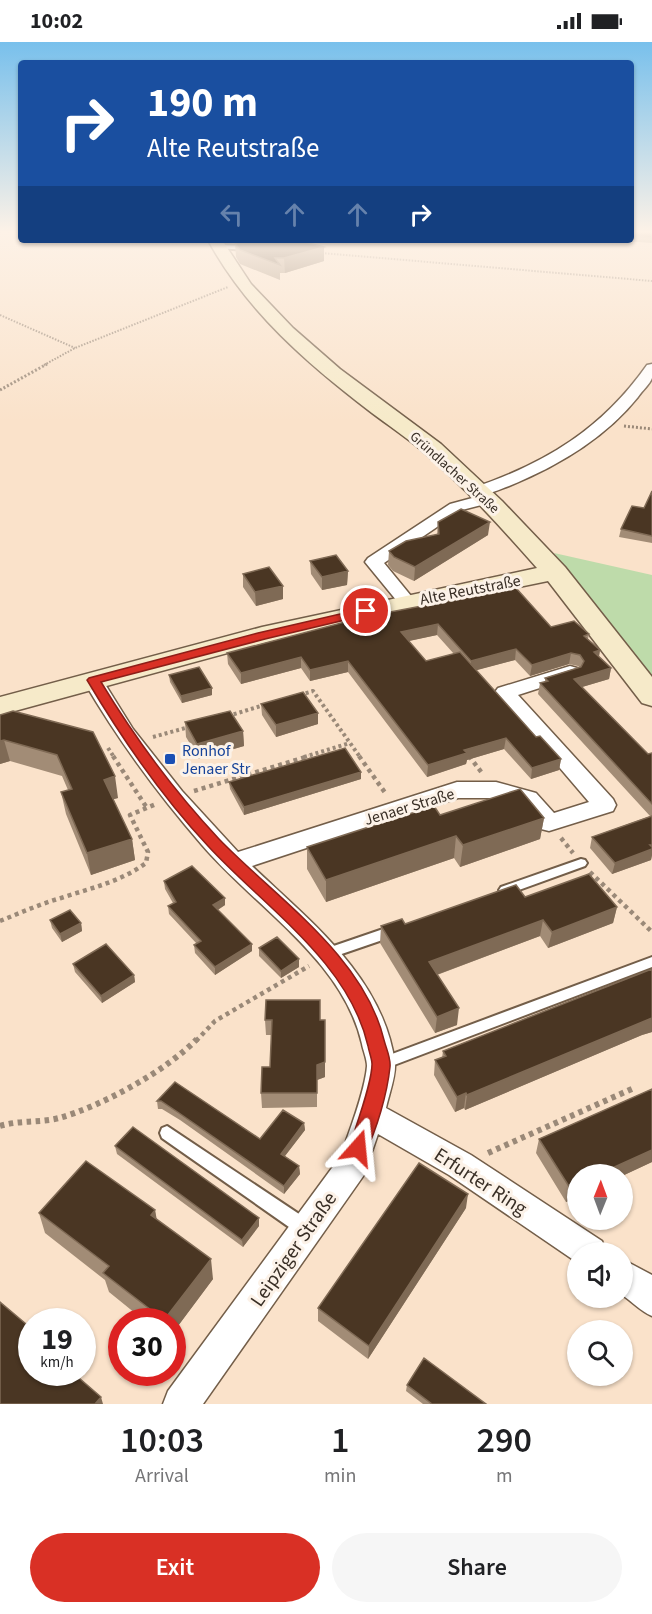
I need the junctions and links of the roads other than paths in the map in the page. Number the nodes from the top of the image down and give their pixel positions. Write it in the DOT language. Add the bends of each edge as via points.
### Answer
graph roads {
  1 [pos="252,295"];
  2 [pos="652,368"];
  3 [pos="483,495"];
  4 [pos="556,572"];
  5 [pos="406,602"];
  6 [pos="570,672"];
  7 [pos="93,680"];
  8 [pos="652,697"];
  9 [pos="0,706"];
  10 [pos="236,862"];
  11 [pos="581,862"];
  12 [pos="493,894"];
  13 [pos="404,926"];
  14 [pos="327,954"];
  15 [pos="652,962"];
  16 [pos="381,1065"];
  17 [pos="370,1114"];
  18 [pos="166,1133"];
  19 [pos="307,1229"];
  20 [pos="575,1242"];
  21 [pos="633,1282"];
  22 [pos="652,1299"];
  23 [pos="181,1404"];
  1 -- 3 [label="main road, Gründlacher Straße" via="341,380 431,447"];
  2 -- 3 [label="street" via="605,424 558,456"];
  3 -- 4 [label="main road, Gründlacher Straße"];
  3 -- 5 [label="street" via="456,507 374,561"];
  4 -- 5 [label="main road, Alte Reutstraße"];
  4 -- 8 [label="main road, Gründlacher Straße"];
  5 -- 7 [label="main road, Alte Reutstraße"];
  6 -- 10 [label="street, Jenaer Straße" via="505,692 606,805 549,823 528,799 496,790 457,790"];
  7 -- 9 [label="main road, Alte Reutstraße"];
  7 -- 10 [label="street, Leipziger Straße" via="120,746"];
  10 -- 14 [label="street, Leipziger Straße"];
  11 -- 12 [label="lane"];
  13 -- 14 [label="lane"];
  14 -- 16 [label="street, Leipziger Straße" via="352,985 371,1023"];
  15 -- 16 [label="lane"];
  16 -- 17 [label="street, Leipziger Straße"];
  17 -- 19 [label="street, Leipziger Straße" via="353,1165"];
  17 -- 20 [label="street, Erfurter Ring" via="460,1165"];
  18 -- 19 [label="lane"];
  19 -- 23 [label="street, Leipziger Straße"];
  21 -- 22 [label="street"];
}
